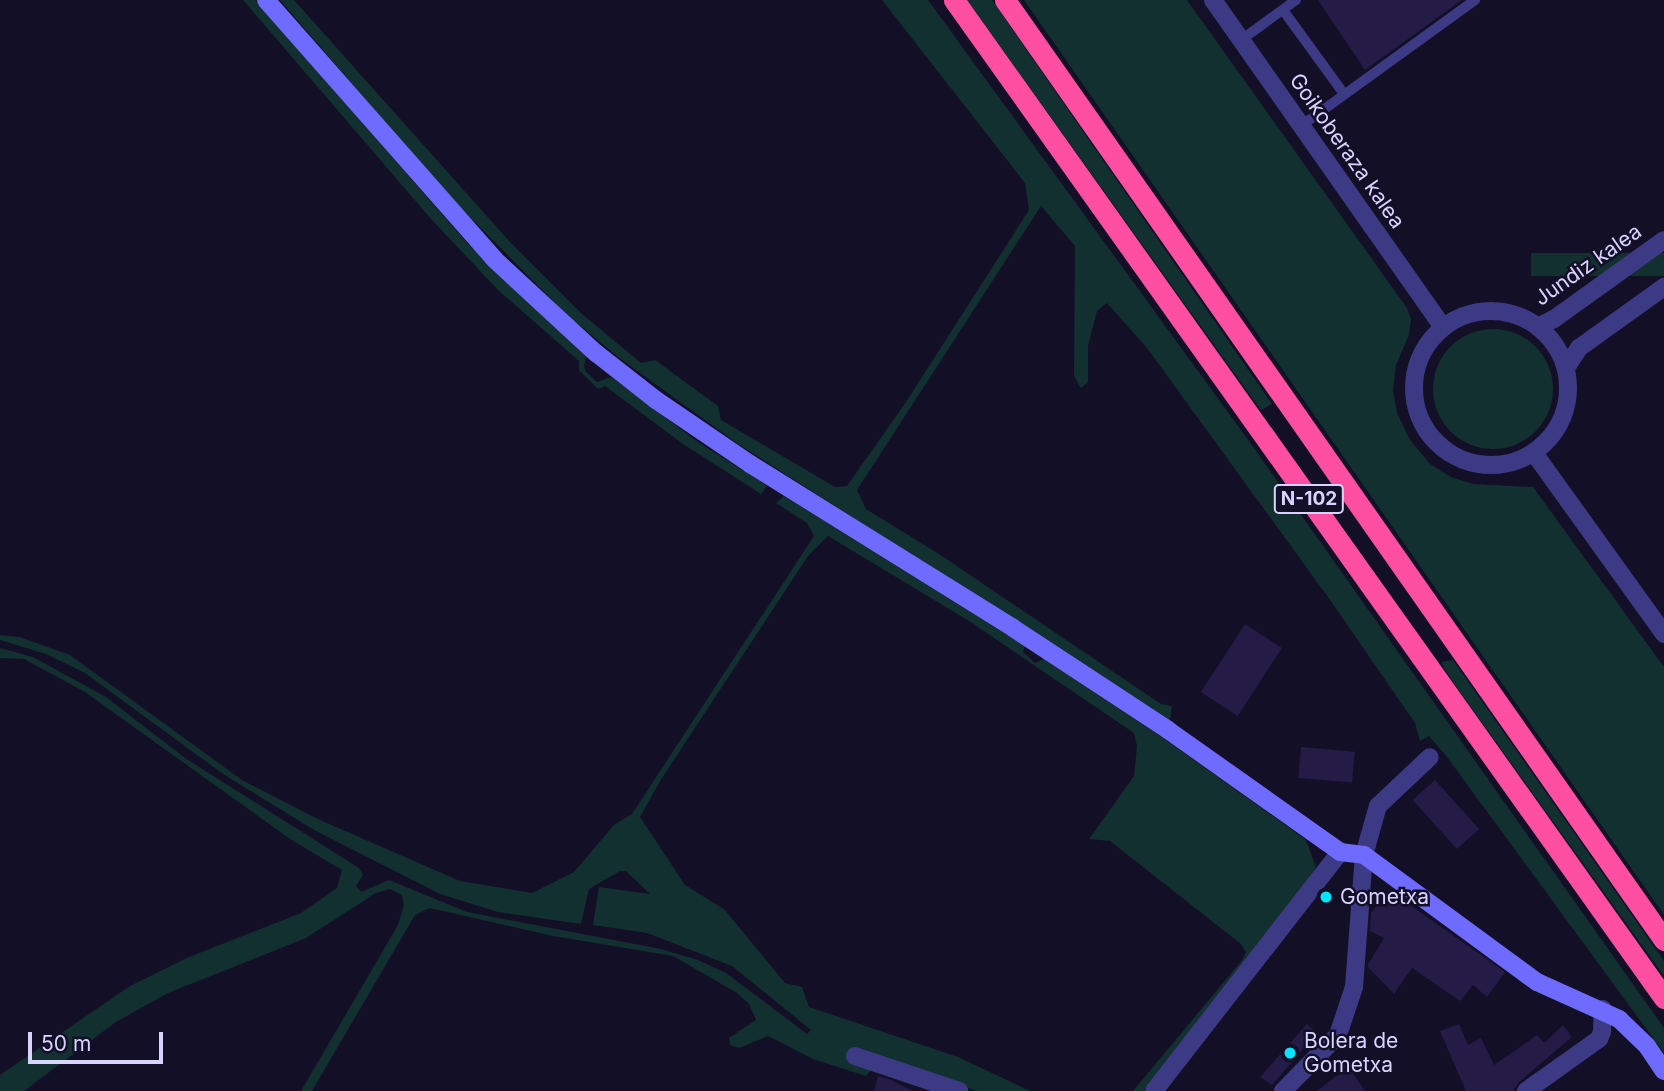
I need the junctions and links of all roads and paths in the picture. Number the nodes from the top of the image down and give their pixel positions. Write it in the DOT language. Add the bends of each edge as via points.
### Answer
graph roads {
  1 [pos="266,0"];
  2 [pos="954,0"];
  3 [pos="1005,0"];
  4 [pos="1213,0"];
  5 [pos="1296,0"];
  6 [pos="1475,0"];
  7 [pos="1283,10"];
  8 [pos="1241,40"];
  9 [pos="1344,94"];
  10 [pos="1301,126"];
  11 [pos="1664,240"];
  12 [pos="1664,287"];
  13 [pos="1443,327"];
  14 [pos="1538,327"];
  15 [pos="1566,368"];
  16 [pos="1534,453"];
  17 [pos="1664,634"];
  18 [pos="1430,757"];
  19 [pos="1340,852"];
  20 [pos="1364,855"];
  21 [pos="1664,940"];
  22 [pos="1664,998"];
  23 [pos="1603,1009"];
  24 [pos="855,1056"];
  25 [pos="1664,1070"];
  26 [pos="959,1091"];
  27 [pos="1154,1091"];
  28 [pos="1283,1091"];
  29 [pos="1526,1091"];
  1 -- 19 [label="street" via="494,259 627,378 750,464 1157,723"];
  2 -- 22 [label="highway, N-102"];
  3 -- 21 [label="highway, N-102"];
  4 -- 8 [label="street, Goikoberaza kalea"];
  5 -- 7 [label="lane"];
  6 -- 9 [label="lane"];
  7 -- 8 [label="lane"];
  7 -- 9 [label="lane"];
  8 -- 10 [label="street, Goikoberaza kalea"];
  9 -- 10 [label="lane"];
  10 -- 13 [label="street, Goikoberaza kalea"];
  11 -- 14 [label="street, Jundiz kalea"];
  12 -- 15 [label="street" via="1579,348"];
  13 -- 14 [label="street" via="1465,315 1490,311 1516,315"];
  13 -- 16 [label="street" via="1426,346 1415,371 1414,397 1421,422 1437,444 1458,459 1484,466 1510,464"];
  14 -- 15 [label="street" via="1555,345"];
  15 -- 16 [label="street" via="1569,392 1564,416 1552,437"];
  16 -- 17 [label="street"];
  18 -- 20 [label="street" via="1378,806"];
  19 -- 20 [label="street"];
  19 -- 27 [label="street"];
  20 -- 23 [label="street" via="1537,982"];
  20 -- 28 [label="street" via="1354,987 1338,1035"];
  23 -- 25 [label="street" via="1632,1030"];
  23 -- 29 [label="street" via="1599,1039"];
  24 -- 26 [label="street"];
}
